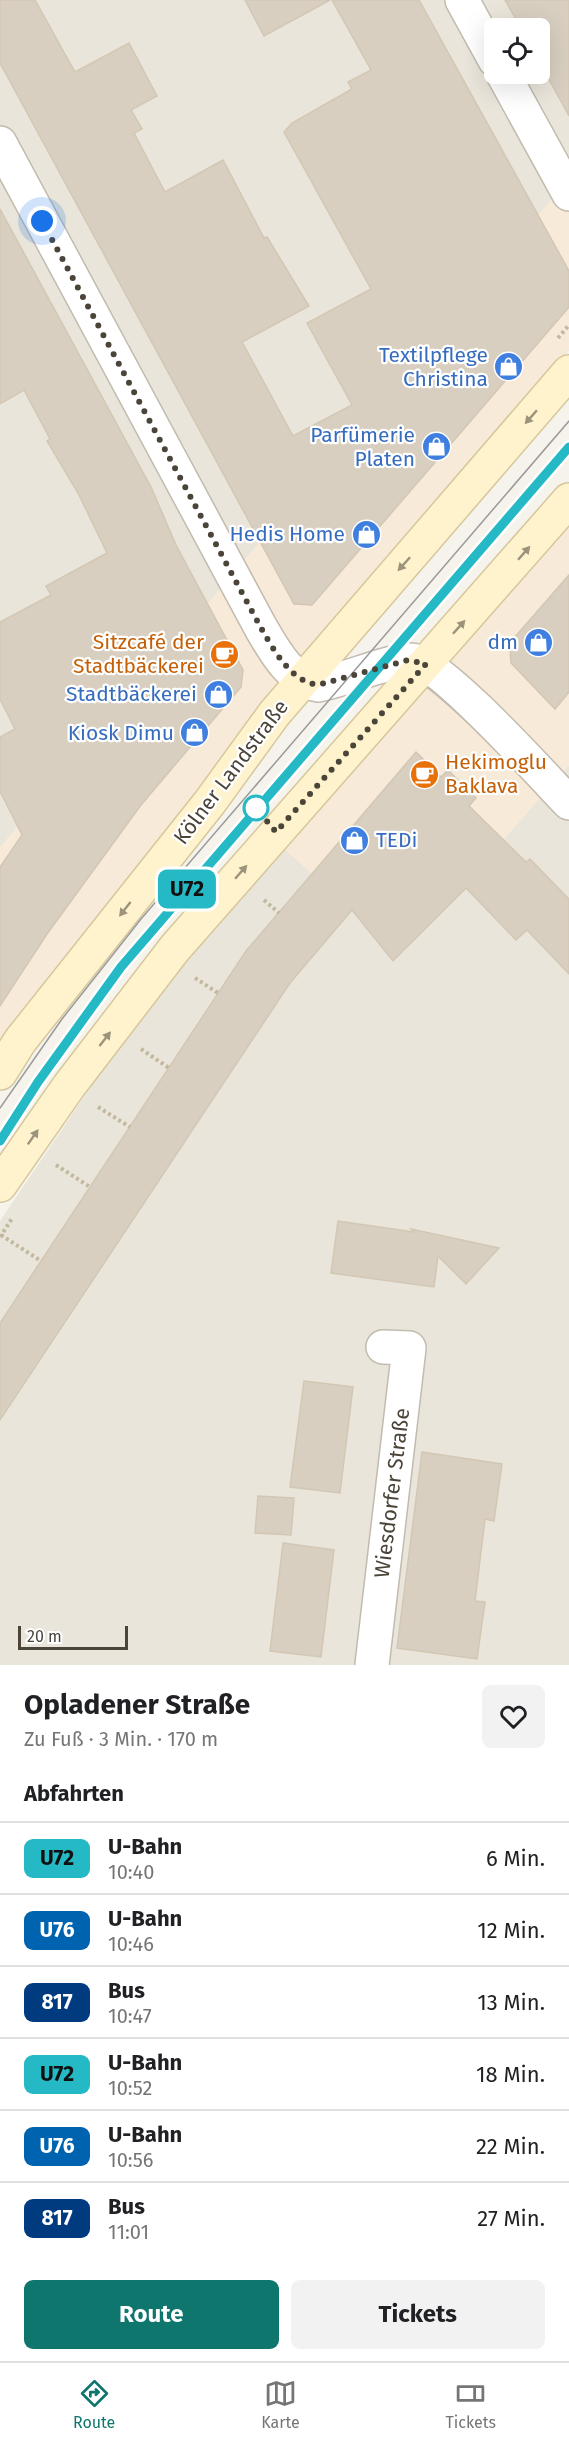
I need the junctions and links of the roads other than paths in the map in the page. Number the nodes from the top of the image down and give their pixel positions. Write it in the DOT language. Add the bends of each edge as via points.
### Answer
graph roads {
  1 [pos="462,0"];
  2 [pos="484,40"];
  3 [pos="508,84"];
  4 [pos="0,142"];
  5 [pos="569,194"];
  6 [pos="569,372"];
  7 [pos="569,500"];
  8 [pos="426,664"];
  9 [pos="303,681"];
  10 [pos="569,803"];
  11 [pos="0,1073"];
  12 [pos="0,1185"];
  13 [pos="383,1347"];
  14 [pos="372,1665"];
  1 -- 2 [label="street"];
  3 -- 5 [label="street"];
  4 -- 9 [label="street" via="261,628 280,660"];
  6 -- 9 [label="main road, Kölner Landstraße, one-way"];
  8 -- 7 [label="main road, one-way"];
  8 -- 9 [label="street" via="408,660 318,685"];
  8 -- 10 [label="street"];
  12 -- 8 [label="main road, one-way" via="69,1086 175,948"];
  9 -- 11 [label="main road, Kölner Landstraße, one-way" via="20,1041"];
  13 -- 14 [label="street, Wiesdorfer Straße" via="409,1348"];
}
